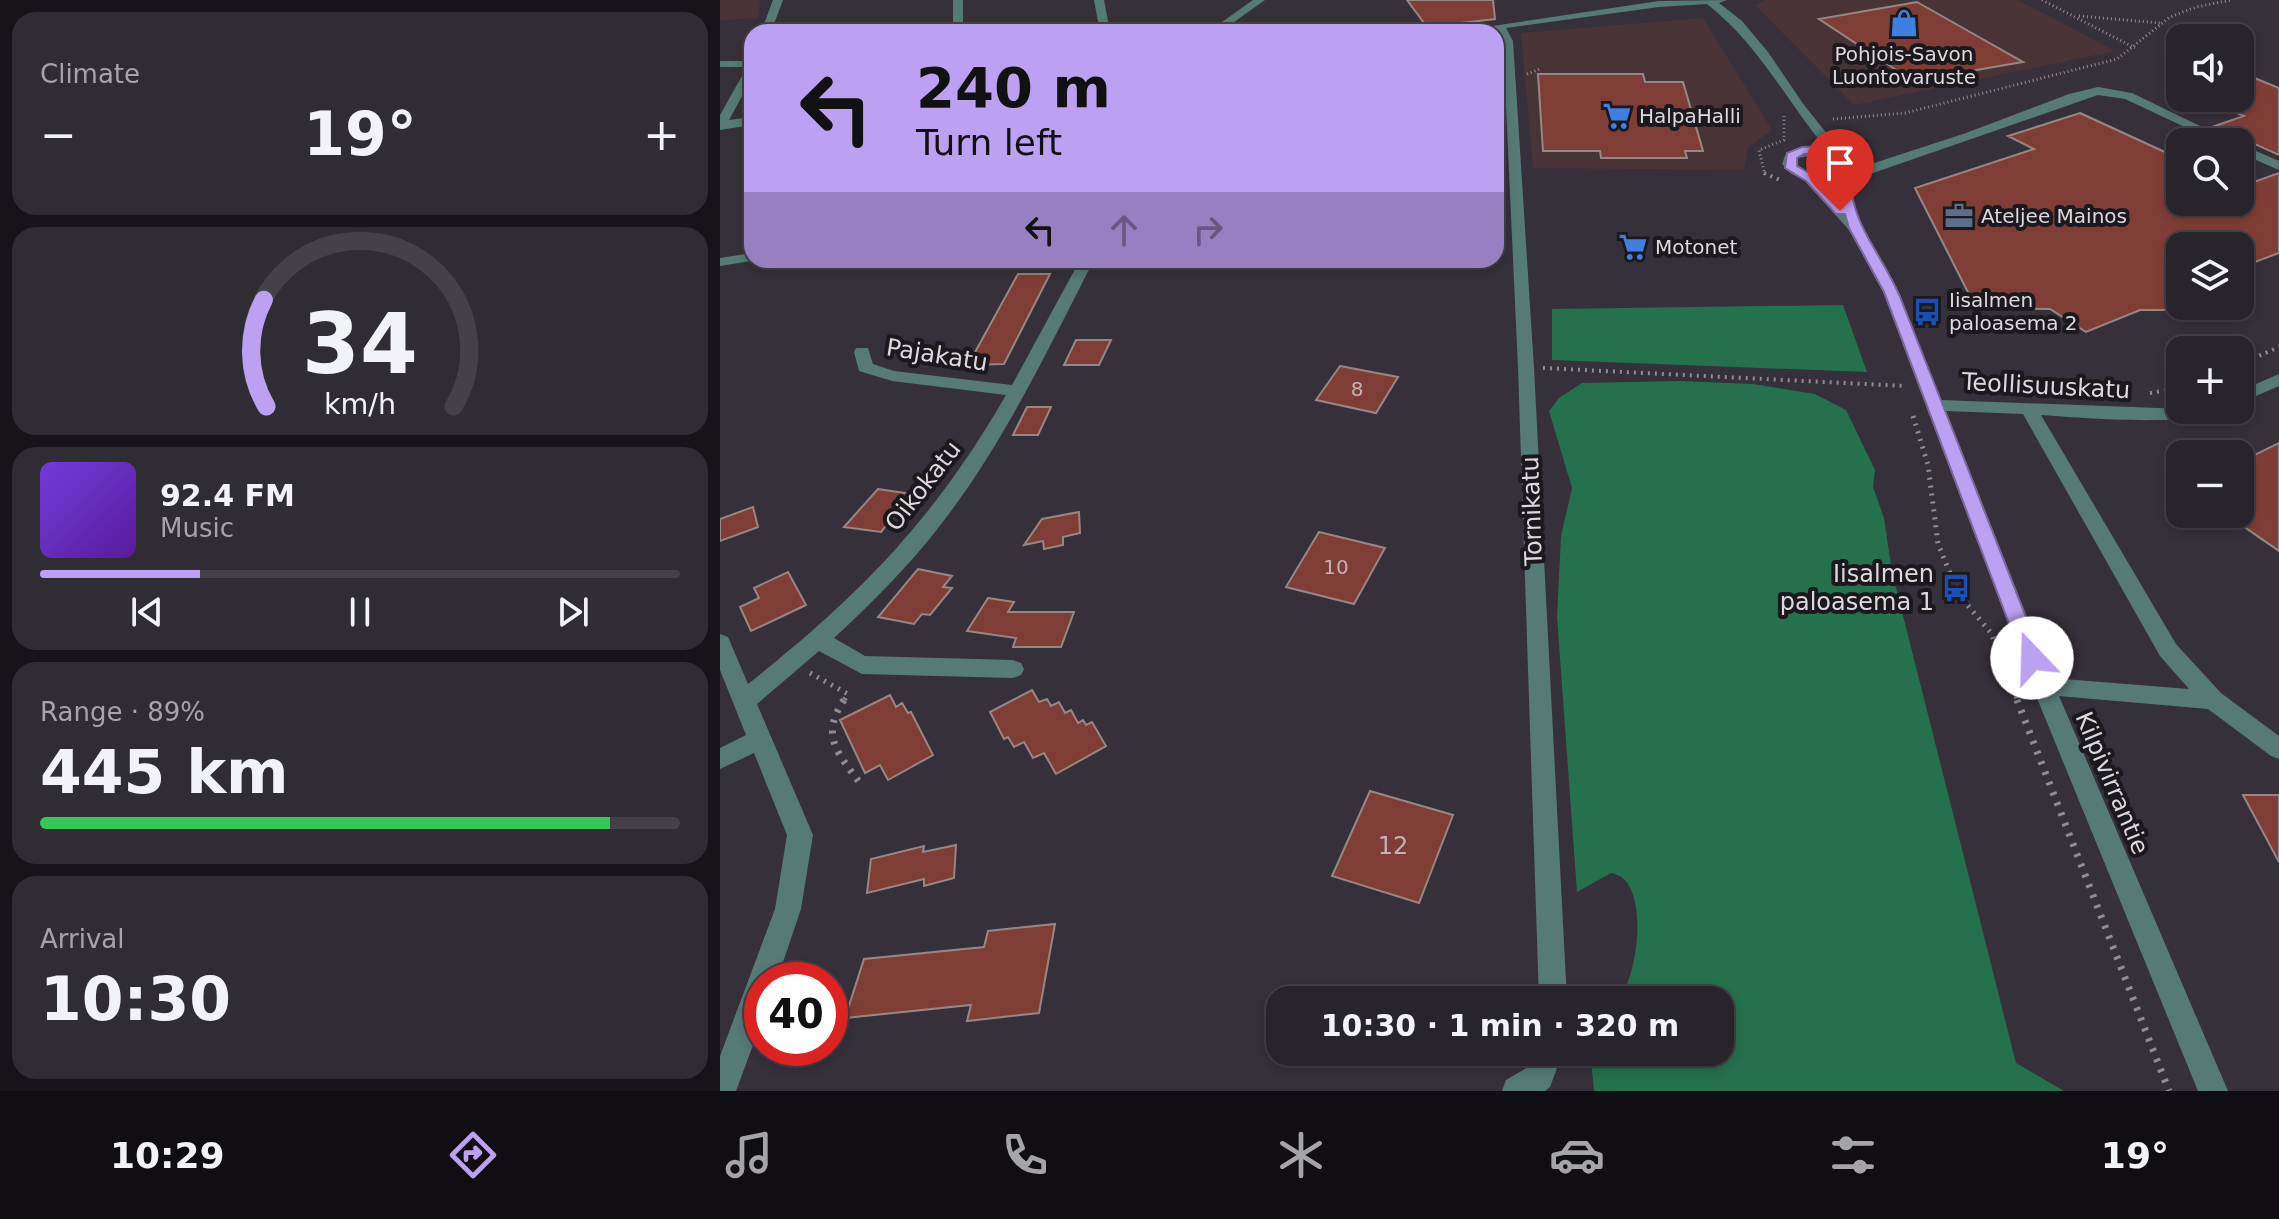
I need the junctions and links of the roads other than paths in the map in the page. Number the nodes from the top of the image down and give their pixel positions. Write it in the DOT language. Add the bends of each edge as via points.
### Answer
graph roads {
  1 [pos="778,0"];
  2 [pos="958,0"];
  3 [pos="1099,0"];
  4 [pos="1260,0"];
  5 [pos="1725,0"];
  6 [pos="1709,1"];
  7 [pos="1665,2"];
  8 [pos="1738,23"];
  9 [pos="769,24"];
  10 [pos="958,24"];
  11 [pos="1104,24"];
  12 [pos="1225,24"];
  13 [pos="1504,25"];
  14 [pos="1504,34"];
  15 [pos="720,64"];
  16 [pos="744,66"];
  17 [pos="744,81"];
  18 [pos="1803,116"];
  19 [pos="744,122"];
  20 [pos="720,125"];
  21 [pos="2197,128"];
  22 [pos="1802,151"];
  23 [pos="1835,151"];
  24 [pos="2254,154"];
  25 [pos="1850,157"];
  26 [pos="1905,157"];
  27 [pos="2279,166"];
  28 [pos="1850,176"];
  29 [pos="1810,178"];
  30 [pos="1855,228"];
  31 [pos="744,258"];
  32 [pos="720,262"];
  33 [pos="1083,268"];
  34 [pos="862,352"];
  35 [pos="2279,379"];
  36 [pos="1017,391"];
  37 [pos="2254,391"];
  38 [pos="1920,401"];
  39 [pos="2029,409"];
  40 [pos="2166,414"];
  41 [pos="819,640"];
  42 [pos="720,643"];
  43 [pos="1013,669"];
  44 [pos="2043,686"];
  45 [pos="745,700"];
  46 [pos="2213,700"];
  47 [pos="762,738"];
  48 [pos="2279,749"];
  49 [pos="720,759"];
  50 [pos="770,962"];
  51 [pos="1552,986"];
  52 [pos="744,1031"];
  53 [pos="721,1091"];
  54 [pos="2213,1091"];
  1 -- 9 [label="street"];
  2 -- 10 [label="street"];
  3 -- 11 [label="street"];
  4 -- 12 [label="street"];
  5 -- 6 [label="street"];
  5 -- 8 [label="street"];
  6 -- 7 [label="street"];
  6 -- 8 [label="street"];
  7 -- 13 [label="street"];
  8 -- 18 [label="street" via="1773,66"];
  14 -- 51 [label="street, Tornikatu" via="1526,368"];
  15 -- 16 [label="street"];
  17 -- 20 [label="street"];
  18 -- 22 [label="street"];
  18 -- 23 [label="street"];
  19 -- 20 [label="street"];
  21 -- 26 [label="street" via="2107,90 2085,93"];
  22 -- 23 [label="street"];
  22 -- 29 [label="street, Kilpivirrantie" via="1791,156 1789,164"];
  23 -- 25 [label="street"];
  24 -- 27 [label="street"];
  25 -- 26 [label="street"];
  25 -- 28 [label="street, Kilpivirrantie" via="1857,165"];
  26 -- 28 [label="street"];
  28 -- 29 [label="street"];
  28 -- 30 [label="street, Kilpivirrantie" via="1845,193"];
  29 -- 30 [label="street, Kilpivirrantie"];
  30 -- 38 [label="street, Kilpivirrantie" via="1891,292"];
  31 -- 32 [label="street"];
  33 -- 36 [label="street, Oikokatu"];
  34 -- 36 [label="street, Pajakatu" via="865,367 892,376"];
  35 -- 37 [label="street"];
  36 -- 41 [label="street, Oikokatu" via="936,519"];
  38 -- 39 [label="street, Teollisuuskatu"];
  38 -- 44 [label="street, Kilpivirrantie"];
  39 -- 40 [label="street, Teollisuuskatu"];
  39 -- 46 [label="street" via="2168,650"];
  41 -- 43 [label="street" via="862,665"];
  41 -- 45 [label="street, Oikokatu"];
  42 -- 45 [label="street"];
  44 -- 46 [label="street"];
  44 -- 54 [label="street, Kilpivirrantie"];
  45 -- 47 [label="street"];
  46 -- 48 [label="street"];
  47 -- 49 [label="street"];
  47 -- 50 [label="street" via="800,835 788,909"];
  52 -- 53 [label="street"];
}
